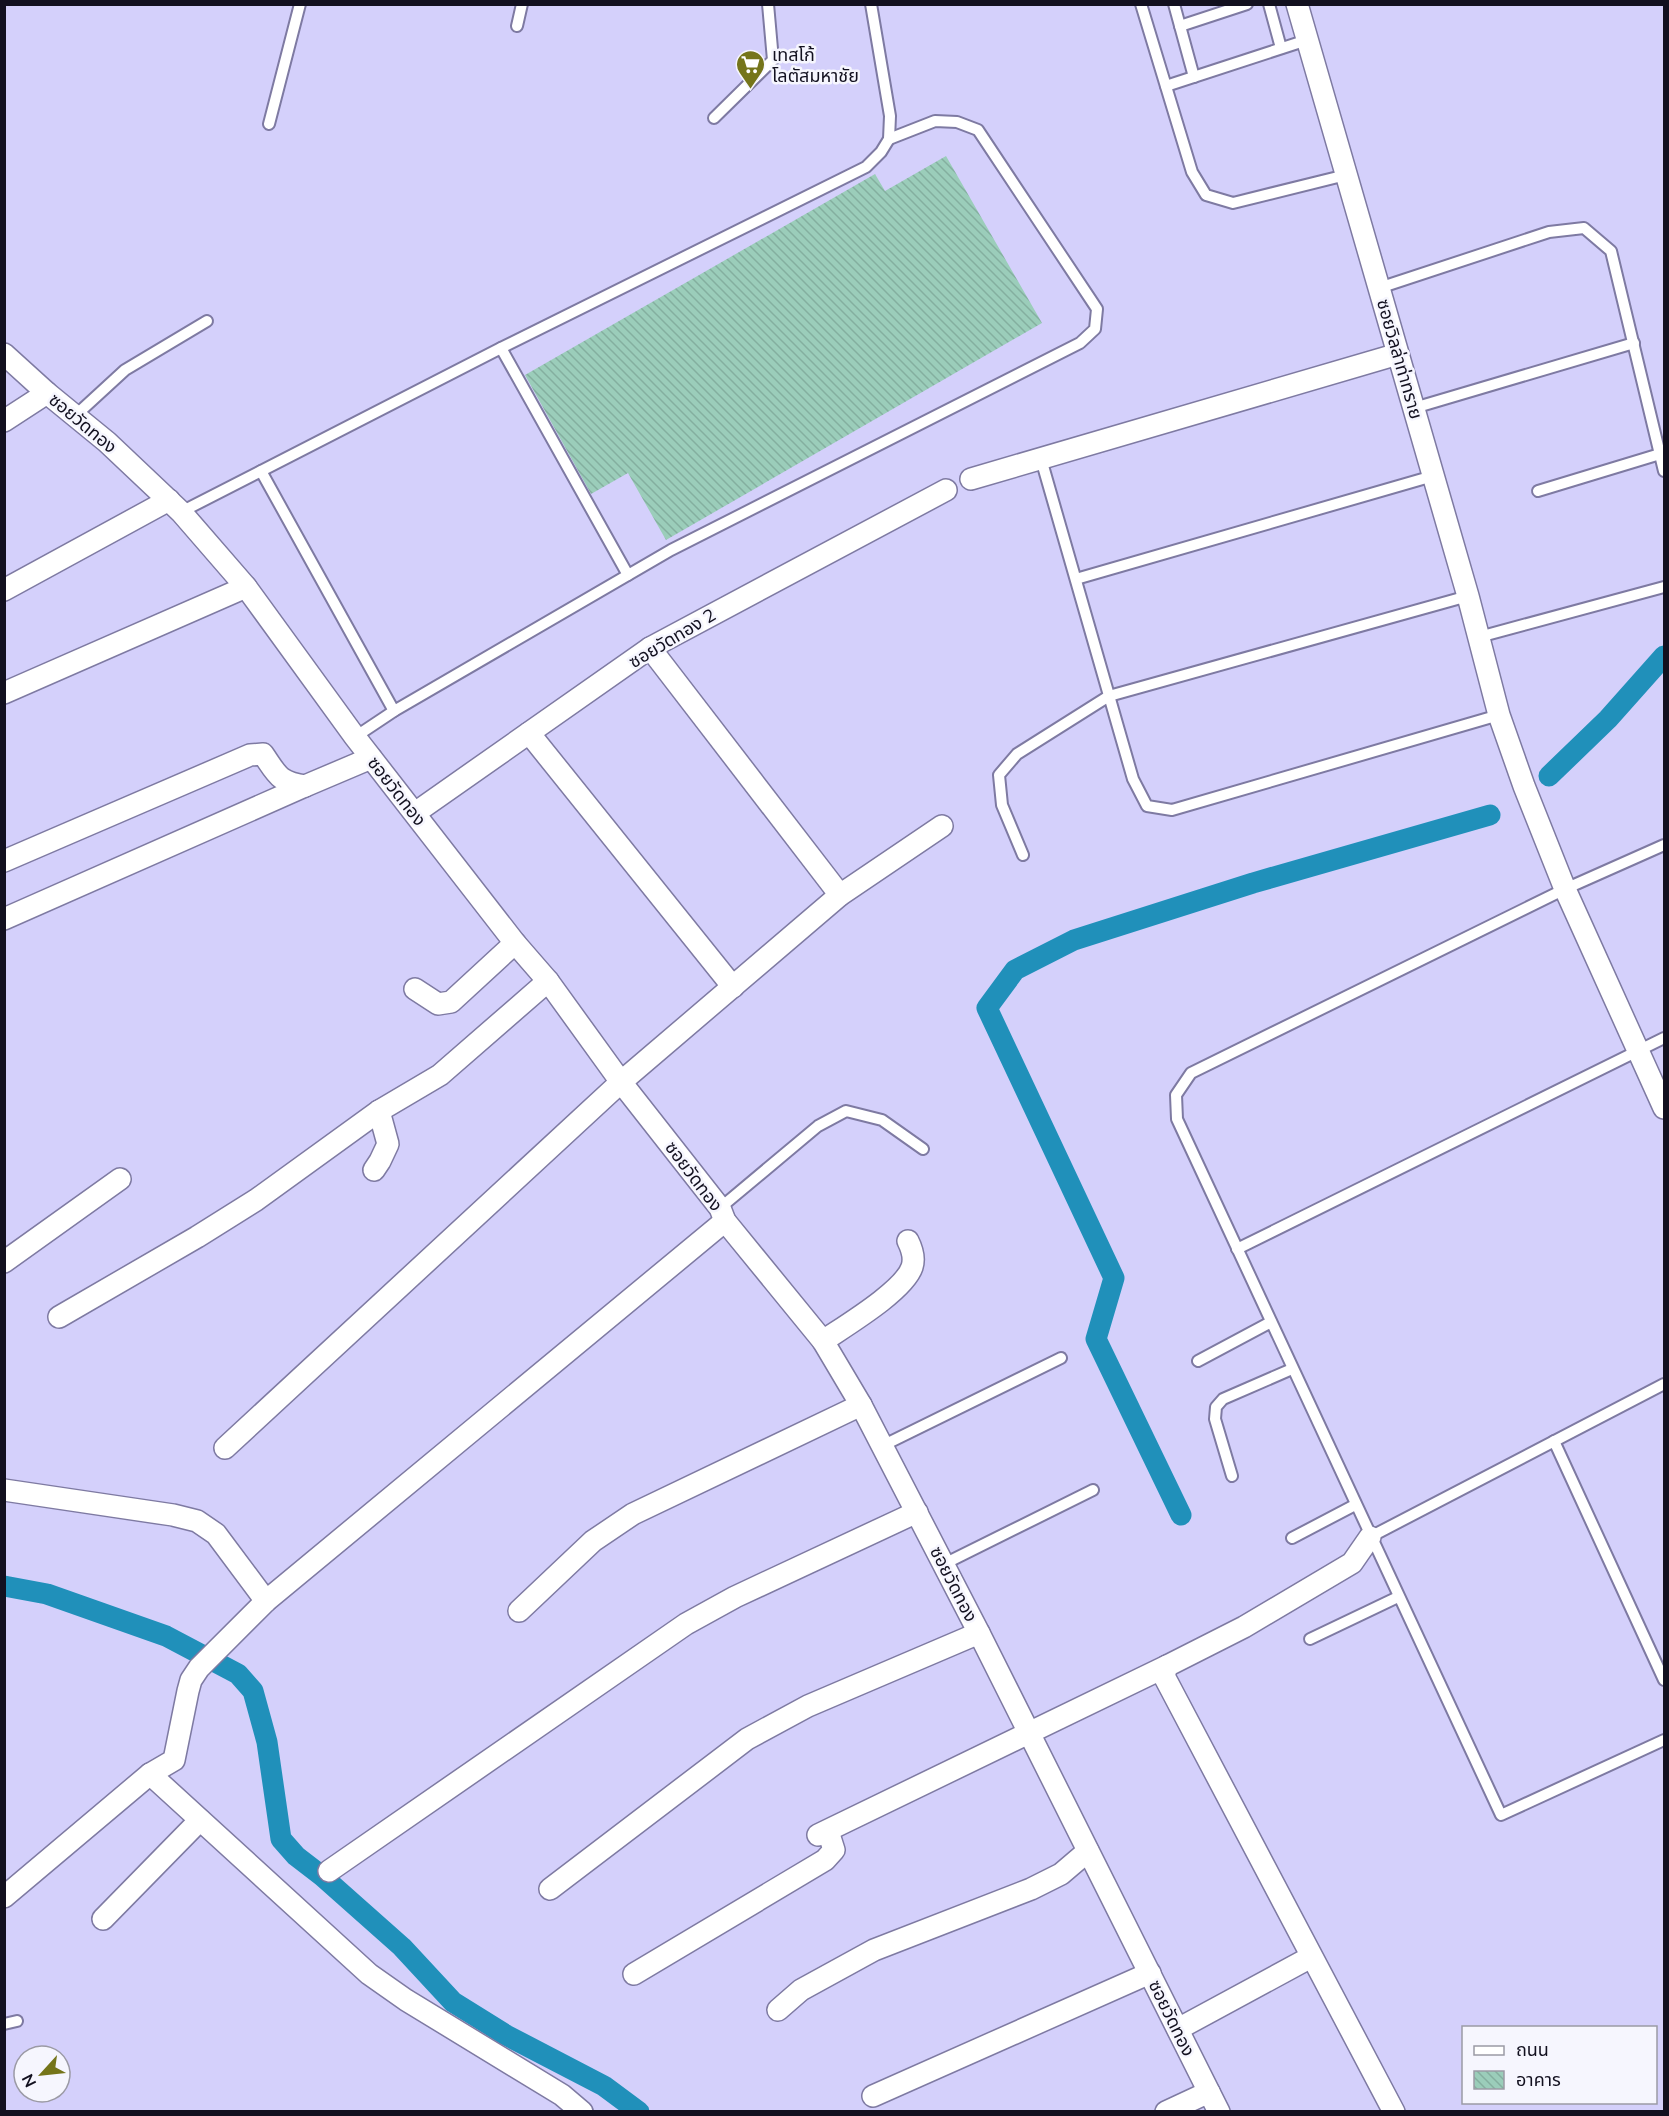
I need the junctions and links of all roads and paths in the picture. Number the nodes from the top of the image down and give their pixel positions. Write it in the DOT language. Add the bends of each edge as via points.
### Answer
graph roads {
  1 [pos="300,4"];
  2 [pos="522,4"];
  3 [pos="768,4"];
  4 [pos="871,4"];
  5 [pos="1141,4"];
  6 [pos="1174,4"];
  7 [pos="1247,4"];
  8 [pos="1269,4"];
  9 [pos="1297,4"];
  10 [pos="517,26"];
  11 [pos="1180,26"];
  12 [pos="1307,40"];
  13 [pos="1281,48"];
  14 [pos="1194,76"];
  15 [pos="1166,86"];
  16 [pos="714,118"];
  17 [pos="269,124"];
  18 [pos="889,139"];
  19 [pos="1346,175"];
  20 [pos="1379,288"];
  21 [pos="207,321"];
  22 [pos="1634,343"];
  23 [pos="501,348"];
  24 [pos="4,354"];
  25 [pos="1398,354"];
  26 [pos="47,393"];
  27 [pos="1414,408"];
  28 [pos="76,415"];
  29 [pos="4,421"];
  30 [pos="1660,454"];
  31 [pos="1041,459"];
  32 [pos="261,471"];
  33 [pos="1665,471"];
  34 [pos="1433,476"];
  35 [pos="971,479"];
  36 [pos="946,490"];
  37 [pos="1538,490"];
  38 [pos="175,506"];
  39 [pos="628,575"];
  40 [pos="1076,579"];
  41 [pos="246,586"];
  42 [pos="1665,587"];
  43 [pos="4,590"];
  44 [pos="1468,596"];
  45 [pos="1479,638"];
  46 [pos="650,648"];
  47 [pos="4,693"];
  48 [pos="1109,696"];
  49 [pos="394,711"];
  50 [pos="1499,715"];
  51 [pos="530,733"];
  52 [pos="355,737"];
  53 [pos="371,758"];
  54 [pos="305,786"];
  55 [pos="415,813"];
  56 [pos="942,826"];
  57 [pos="1665,844"];
  58 [pos="1023,855"];
  59 [pos="4,861"];
  60 [pos="1565,889"];
  61 [pos="840,895"];
  62 [pos="4,919"];
  63 [pos="515,943"];
  64 [pos="548,981"];
  65 [pos="733,987"];
  66 [pos="415,989"];
  67 [pos="1665,1038"];
  68 [pos="1637,1051"];
  69 [pos="621,1082"];
  70 [pos="1665,1108"];
  71 [pos="379,1111"];
  72 [pos="923,1149"];
  73 [pos="374,1170"];
  74 [pos="120,1179"];
  75 [pos="723,1215"];
  76 [pos="908,1241"];
  77 [pos="1237,1249"];
  78 [pos="4,1262"];
  79 [pos="59,1317"];
  80 [pos="1271,1322"];
  81 [pos="823,1341"];
  82 [pos="1061,1358"];
  83 [pos="1198,1361"];
  84 [pos="1292,1369"];
  85 [pos="1665,1384"];
  86 [pos="861,1405"];
  87 [pos="1554,1441"];
  88 [pos="882,1446"];
  89 [pos="225,1448"];
  90 [pos="1232,1476"];
  91 [pos="4,1490"];
  92 [pos="1093,1490"];
  93 [pos="1355,1505"];
  94 [pos="917,1512"];
  95 [pos="1370,1537"];
  96 [pos="1292,1538"];
  97 [pos="944,1564"];
  98 [pos="1398,1597"];
  99 [pos="267,1601"];
  100 [pos="519,1611"];
  101 [pos="979,1633"];
  102 [pos="1310,1639"];
  103 [pos="1167,1666"];
  104 [pos="1665,1680"];
  105 [pos="1029,1733"];
  106 [pos="1665,1740"];
  107 [pos="150,1774"];
  108 [pos="200,1820"];
  109 [pos="1088,1851"];
  110 [pos="329,1871"];
  111 [pos="550,1889"];
  112 [pos="4,1897"];
  113 [pos="104,1919"];
  114 [pos="1311,1957"];
  115 [pos="1150,1973"];
  116 [pos="634,1974"];
  117 [pos="778,2010"];
  118 [pos="17,2021"];
  119 [pos="4,2024"];
  120 [pos="1178,2030"];
  121 [pos="1209,2092"];
  122 [pos="873,2096"];
  123 [pos="582,2112"];
  124 [pos="1166,2112"];
  125 [pos="1219,2112"];
  126 [pos="1394,2112"];
  1 -- 17 [label="lane"];
  2 -- 10 [label="lane"];
  3 -- 16 [label="lane" via="773,60"];
  4 -- 18 [label="lane" via="890,116"];
  5 -- 15 [label="lane"];
  6 -- 11 [label="lane"];
  7 -- 11 [label="lane"];
  8 -- 13 [label="lane"];
  9 -- 12 [label="street, ซอยวิลล่าท่าทราย"];
  11 -- 14 [label="lane"];
  12 -- 13 [label="lane"];
  12 -- 19 [label="street, ซอยวิลล่าท่าทราย"];
  13 -- 14 [label="lane"];
  14 -- 15 [label="lane"];
  15 -- 19 [label="lane" via="1192,172 1206,195 1233,202"];
  18 -- 23 [label="lane" via="866,167"];
  18 -- 39 [label="lane" via="935,121 957,122 978,130 1097,309 1095,329 1080,343"];
  19 -- 20 [label="street, ซอยวิลล่าท่าทราย"];
  20 -- 22 [label="lane" via="1548,232 1584,228 1611,251"];
  20 -- 25 [label="street, ซอยวิลล่าท่าทราย"];
  21 -- 28 [label="lane" via="125,370"];
  22 -- 27 [label="lane"];
  22 -- 30 [label="lane"];
  23 -- 32 [label="lane"];
  23 -- 39 [label="lane"];
  24 -- 26 [label="street, ซอยวัดทอง"];
  25 -- 27 [label="street, ซอยวิลล่าท่าทราย"];
  25 -- 31 [label="street"];
  26 -- 28 [label="street, ซอยวัดทอง"];
  26 -- 29 [label="street"];
  27 -- 34 [label="street, ซอยวิลล่าท่าทราย"];
  28 -- 38 [label="street, ซอยวัดทอง"];
  30 -- 33 [label="lane"];
  30 -- 37 [label="lane"];
  31 -- 35 [label="street"];
  31 -- 40 [label="lane"];
  32 -- 38 [label="lane"];
  32 -- 49 [label="lane"];
  34 -- 40 [label="lane"];
  34 -- 44 [label="street, ซอยวิลล่าท่าทราย"];
  36 -- 46 [label="street, ซอยวัดทอง 2"];
  38 -- 41 [label="street, ซอยวัดทอง"];
  38 -- 43 [label="street"];
  39 -- 49 [label="lane"];
  40 -- 48 [label="lane"];
  41 -- 47 [label="street"];
  41 -- 52 [label="street, ซอยวัดทอง"];
  42 -- 45 [label="lane"];
  44 -- 45 [label="street, ซอยวิลล่าท่าทราย"];
  44 -- 48 [label="lane"];
  45 -- 50 [label="street, ซอยวิลล่าท่าทราย"];
  46 -- 51 [label="street, ซอยวัดทอง 2"];
  46 -- 61 [label="street"];
  48 -- 50 [label="lane" via="1133,779 1147,806 1172,810"];
  48 -- 58 [label="lane" via="1017,754 999,775 1002,805"];
  49 -- 52 [label="lane"];
  50 -- 60 [label="street, ซอยวิลล่าท่าทราย"];
  51 -- 55 [label="street, ซอยวัดทอง 2"];
  51 -- 65 [label="street"];
  52 -- 53 [label="street, ซอยวัดทอง"];
  53 -- 54 [label="street"];
  53 -- 55 [label="street, ซอยวัดทอง"];
  54 -- 59 [label="street" via="281,779 263,754 250,755"];
  54 -- 62 [label="street"];
  55 -- 63 [label="street, ซอยวัดทอง"];
  56 -- 61 [label="street"];
  57 -- 60 [label="lane"];
  60 -- 68 [label="street, ซอยวิลล่าท่าทราย"];
  60 -- 77 [label="lane" via="1191,1073 1176,1095 1177,1119"];
  61 -- 65 [label="street"];
  63 -- 64 [label="street, ซอยวัดทอง"];
  63 -- 66 [label="street" via="452,1002 438,1004"];
  64 -- 69 [label="street, ซอยวัดทอง"];
  64 -- 71 [label="street" via="440,1076"];
  65 -- 69 [label="street"];
  67 -- 68 [label="lane"];
  68 -- 70 [label="street, ซอยวิลล่าท่าทราย"];
  68 -- 77 [label="lane"];
  69 -- 75 [label="street, ซอยวัดทอง"];
  69 -- 89 [label="street"];
  71 -- 73 [label="street" via="388,1144"];
  71 -- 79 [label="street" via="246,1206"];
  72 -- 75 [label="lane" via="882,1120 846,1111 818,1125"];
  74 -- 78 [label="street"];
  75 -- 81 [label="street, ซอยวัดทอง"];
  75 -- 99 [label="street"];
  76 -- 81 [label="street" via="913,1252 912,1267 901,1284"];
  77 -- 80 [label="lane"];
  80 -- 83 [label="lane"];
  80 -- 84 [label="lane"];
  81 -- 86 [label="street, ซอยวัดทอง"];
  82 -- 88 [label="lane"];
  84 -- 90 [label="lane" via="1223,1399 1216,1407 1215,1419"];
  84 -- 93 [label="lane"];
  85 -- 87 [label="lane"];
  86 -- 88 [label="street, ซอยวัดทอง"];
  86 -- 100 [label="street" via="633,1514 593,1541"];
  87 -- 95 [label="lane"];
  87 -- 104 [label="lane"];
  88 -- 94 [label="street, ซอยวัดทอง"];
  91 -- 99 [label="street" via="197,1521 216,1534"];
  92 -- 97 [label="lane"];
  93 -- 95 [label="lane"];
  93 -- 96 [label="lane"];
  94 -- 97 [label="street, ซอยวัดทอง"];
  94 -- 110 [label="street" via="686,1624"];
  95 -- 98 [label="lane"];
  95 -- 103 [label="street" via="1352,1563 1244,1627"];
  97 -- 101 [label="street, ซอยวัดทอง"];
  98 -- 102 [label="lane"];
  98 -- 106 [label="lane" via="1501,1815"];
  99 -- 107 [label="street" via="191,1680 174,1760"];
  101 -- 105 [label="street, ซอยวัดทอง"];
  101 -- 111 [label="street" via="808,1706 747,1739"];
  103 -- 105 [label="street"];
  103 -- 114 [label="street" via="1164,1676"];
  105 -- 109 [label="street, ซอยวัดทอง"];
  105 -- 116 [label="street" via="823,1833 834,1850 825,1860"];
  107 -- 108 [label="street"];
  107 -- 112 [label="street"];
  108 -- 113 [label="street"];
  108 -- 123 [label="street" via="369,1974 562,2095"];
  109 -- 115 [label="street, ซอยวัดทอง"];
  109 -- 117 [label="street" via="1061,1874 1041,1884 874,1950 801,1990"];
  114 -- 120 [label="street"];
  114 -- 126 [label="street"];
  115 -- 120 [label="street, ซอยวัดทอง"];
  115 -- 122 [label="street"];
  118 -- 119 [label="lane"];
  120 -- 121 [label="street, ซอยวัดทอง"];
  121 -- 124 [label="street"];
  121 -- 125 [label="street, ซอยวัดทอง"];
}
